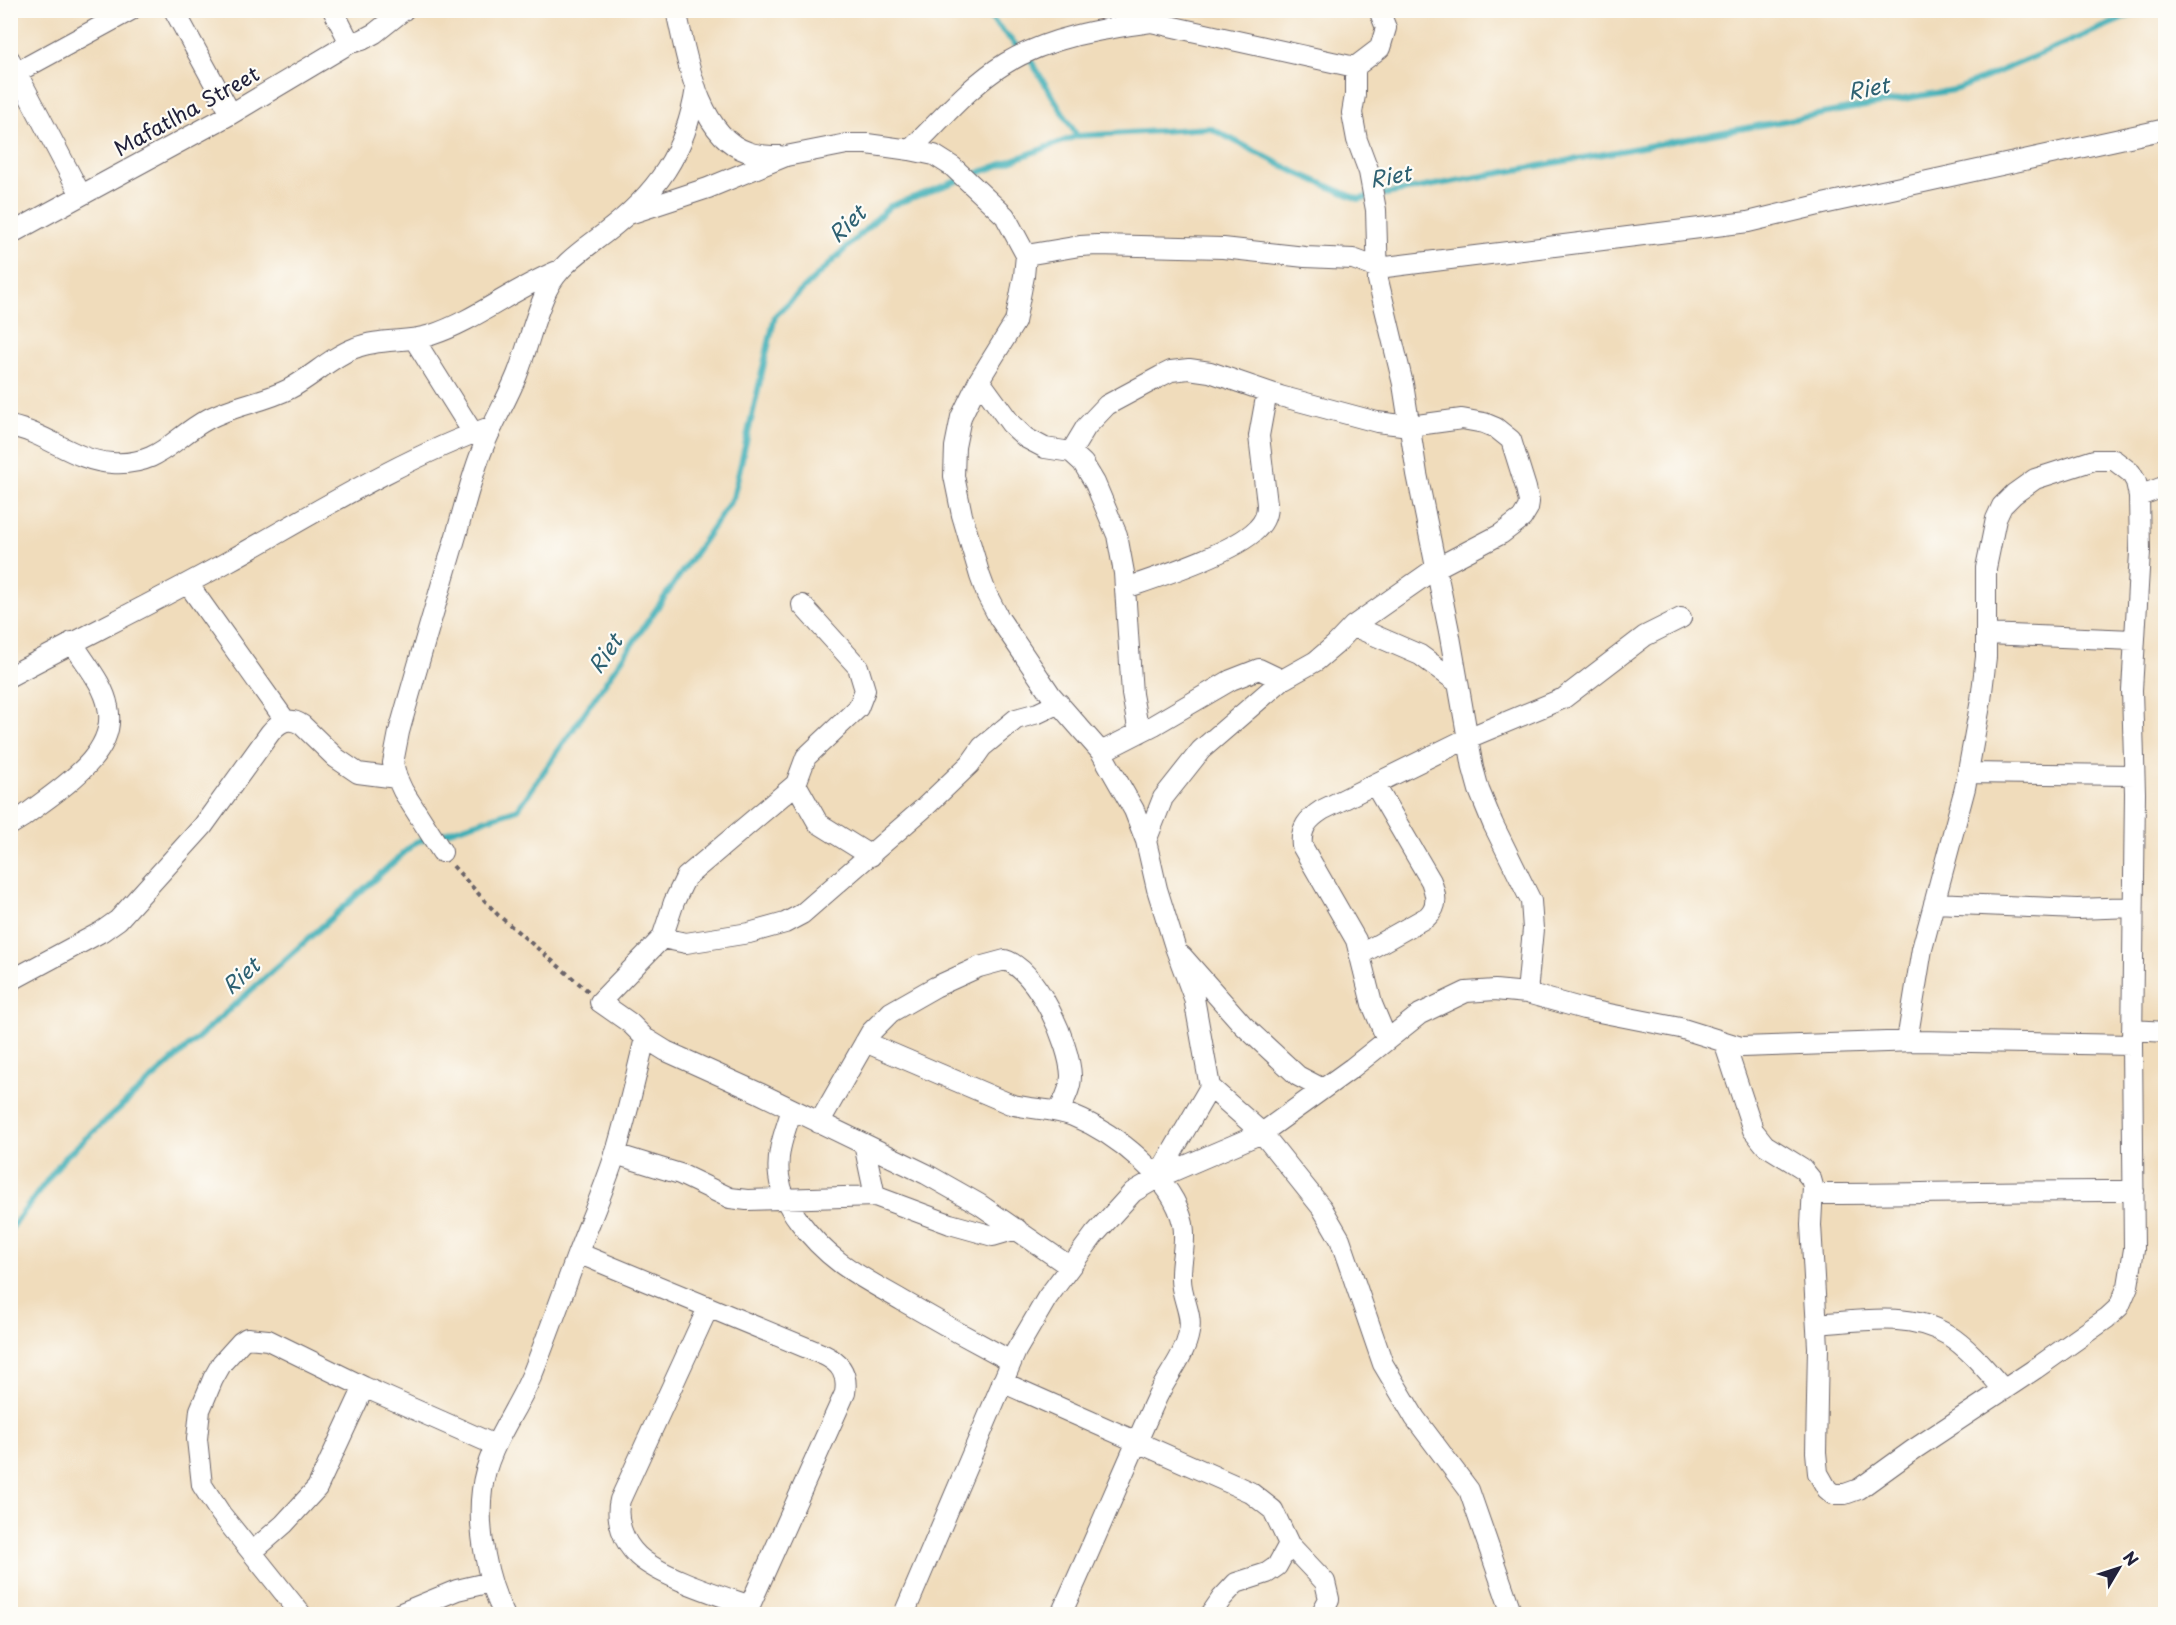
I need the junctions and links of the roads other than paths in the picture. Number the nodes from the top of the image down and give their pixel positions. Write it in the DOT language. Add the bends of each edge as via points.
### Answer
graph roads {
  1 [pos="131,10"];
  2 [pos="174,10"];
  3 [pos="333,10"];
  4 [pos="404,10"];
  5 [pos="676,10"];
  6 [pos="1378,10"];
  7 [pos="1152,16"];
  8 [pos="350,43"];
  9 [pos="1355,66"];
  10 [pos="13,69"];
  11 [pos="696,88"];
  12 [pos="231,114"];
  13 [pos="2166,129"];
  14 [pos="910,150"];
  15 [pos="786,156"];
  16 [pos="81,195"];
  17 [pos="629,214"];
  18 [pos="10,234"];
  19 [pos="1026,255"];
  20 [pos="1378,268"];
  21 [pos="560,270"];
  22 [pos="414,339"];
  23 [pos="979,380"];
  24 [pos="1267,392"];
  25 [pos="10,426"];
  26 [pos="493,426"];
  27 [pos="1410,426"];
  28 [pos="473,433"];
  29 [pos="1071,452"];
  30 [pos="2166,486"];
  31 [pos="2139,496"];
  32 [pos="1436,568"];
  33 [pos="188,584"];
  34 [pos="1126,588"];
  35 [pos="802,604"];
  36 [pos="1681,618"];
  37 [pos="1353,626"];
  38 [pos="1986,634"];
  39 [pos="2133,640"];
  40 [pos="72,642"];
  41 [pos="10,676"];
  42 [pos="1282,680"];
  43 [pos="1458,683"];
  44 [pos="1059,703"];
  45 [pos="285,720"];
  46 [pos="1138,733"];
  47 [pos="1468,738"];
  48 [pos="1101,752"];
  49 [pos="1968,773"];
  50 [pos="2134,775"];
  51 [pos="397,778"];
  52 [pos="796,784"];
  53 [pos="1375,785"];
  54 [pos="10,825"];
  55 [pos="1146,842"];
  56 [pos="442,852"];
  57 [pos="871,856"];
  58 [pos="1934,903"];
  59 [pos="2133,907"];
  60 [pos="662,938"];
  61 [pos="1174,947"];
  62 [pos="1361,954"];
  63 [pos="10,981"];
  64 [pos="1527,993"];
  65 [pos="2166,1032"];
  66 [pos="2132,1037"];
  67 [pos="645,1038"];
  68 [pos="1387,1040"];
  69 [pos="865,1041"];
  70 [pos="1907,1041"];
  71 [pos="1725,1042"];
  72 [pos="1210,1087"];
  73 [pos="1323,1089"];
  74 [pos="792,1109"];
  75 [pos="1059,1111"];
  76 [pos="819,1122"];
  77 [pos="1262,1133"];
  78 [pos="864,1144"];
  79 [pos="615,1154"];
  80 [pos="1157,1178"];
  81 [pos="2134,1191"];
  82 [pos="1813,1194"];
  83 [pos="875,1196"];
  84 [pos="785,1198"];
  85 [pos="1017,1229"];
  86 [pos="578,1253"];
  87 [pos="1069,1266"];
  88 [pos="708,1308"];
  89 [pos="1817,1324"];
  90 [pos="1011,1361"];
  91 [pos="1002,1382"];
  92 [pos="364,1388"];
  93 [pos="2004,1390"];
  94 [pos="1137,1443"];
  95 [pos="495,1445"];
  96 [pos="1289,1544"];
  97 [pos="252,1552"];
  98 [pos="491,1582"];
  99 [pos="748,1610"];
  100 [pos="301,1614"];
  101 [pos="399,1614"];
  102 [pos="504,1614"];
  103 [pos="904,1614"];
  104 [pos="1061,1614"];
  105 [pos="1211,1614"];
  106 [pos="1321,1614"];
  107 [pos="1512,1614"];
  1 -- 10 [label="street"];
  2 -- 12 [label="street"];
  3 -- 8 [label="street"];
  4 -- 8 [label="street, Mafatlha Street" via="375,33"];
  5 -- 11 [label="street"];
  6 -- 9 [label="street" via="1386,28 1380,48"];
  7 -- 9 [label="street"];
  7 -- 14 [label="street" via="1047,44 1005,64"];
  8 -- 12 [label="street, Mafatlha Street"];
  9 -- 20 [label="street" via="1352,112 1376,210"];
  10 -- 16 [label="street"];
  11 -- 15 [label="street" via="707,113 733,145 765,156"];
  11 -- 17 [label="street" via="688,126 674,158 649,194"];
  12 -- 16 [label="street, Mafatlha Street"];
  13 -- 20 [label="street" via="1748,222"];
  14 -- 15 [label="street" via="847,144"];
  14 -- 19 [label="street" via="934,155 953,167 1005,216"];
  15 -- 17 [label="street"];
  16 -- 18 [label="street, Mafatlha Street"];
  17 -- 21 [label="street"];
  19 -- 20 [label="street" via="1097,245 1211,248 1353,259"];
  19 -- 23 [label="street" via="1015,322"];
  20 -- 27 [label="street"];
  21 -- 22 [label="street" via="456,325"];
  21 -- 26 [label="street" via="544,297 517,376"];
  22 -- 25 [label="street" via="354,348 289,388 209,418 167,449 136,462 89,459 24,428"];
  22 -- 28 [label="street"];
  23 -- 29 [label="street" via="1026,438 1045,448"];
  23 -- 44 [label="street" via="961,417 955,447 954,476 962,515 987,595 1030,667"];
  24 -- 27 [label="street" via="1350,416"];
  24 -- 29 [label="street" via="1202,370 1171,371 1102,410"];
  24 -- 34 [label="street" via="1259,426 1267,514 1262,524 1232,546"];
  26 -- 28 [label="street"];
  26 -- 51 [label="street" via="477,464 399,732 393,763"];
  27 -- 32 [label="street"];
  27 -- 32 [label="street" via="1462,419 1496,428 1513,443 1526,488 1528,508 1522,518 1501,534"];
  28 -- 33 [label="street" via="393,470"];
  29 -- 34 [label="street" via="1089,471 1113,524"];
  30 -- 31 [label="street"];
  31 -- 38 [label="street" via="2132,472 2103,458 2036,479 2014,494 2002,506 1986,568"];
  31 -- 39 [label="street" via="2140,552"];
  32 -- 37 [label="street"];
  32 -- 43 [label="street"];
  33 -- 40 [label="street"];
  33 -- 45 [label="street"];
  34 -- 46 [label="street"];
  35 -- 52 [label="street" via="858,667 865,690 858,708 806,757"];
  36 -- 47 [label="street" via="1645,636 1564,698"];
  37 -- 42 [label="street" via="1316,661"];
  37 -- 43 [label="street" via="1420,655"];
  38 -- 39 [label="street"];
  38 -- 49 [label="street" via="1981,700"];
  39 -- 50 [label="street"];
  40 -- 41 [label="street"];
  40 -- 54 [label="street" via="103,691 108,707 107,732 94,760"];
  42 -- 46 [label="street" via="1259,669 1231,680"];
  42 -- 55 [label="street" via="1201,750 1163,798"];
  43 -- 47 [label="street"];
  44 -- 48 [label="street"];
  44 -- 57 [label="street" via="1016,719"];
  45 -- 51 [label="street" via="302,725 358,773"];
  45 -- 63 [label="street" via="275,726 203,826 118,920"];
  46 -- 48 [label="street"];
  47 -- 53 [label="street"];
  47 -- 64 [label="street" via="1479,790 1492,824 1531,901 1533,929"];
  48 -- 55 [label="street" via="1124,789"];
  49 -- 50 [label="street"];
  49 -- 58 [label="street"];
  50 -- 59 [label="street"];
  51 -- 56 [label="street"];
  52 -- 57 [label="street" via="818,823"];
  52 -- 60 [label="street" via="686,877"];
  53 -- 62 [label="street" via="1431,881 1436,903 1427,917"];
  53 -- 62 [label="street" via="1311,817 1302,833 1305,855"];
  55 -- 61 [label="street"];
  57 -- 60 [label="street" via="802,914 785,923 686,943"];
  58 -- 59 [label="street" via="2077,909"];
  58 -- 70 [label="street"];
  59 -- 66 [label="street"];
  60 -- 67 [label="street" via="600,1002"];
  61 -- 72 [label="street" via="1194,998"];
  61 -- 73 [label="street" via="1244,1025 1298,1076"];
  62 -- 68 [label="street" via="1372,1004"];
  64 -- 68 [label="street" via="1466,992 1420,1014"];
  64 -- 71 [label="street"];
  65 -- 66 [label="street"];
  66 -- 70 [label="street"];
  66 -- 81 [label="street"];
  67 -- 74 [label="street"];
  67 -- 79 [label="street"];
  68 -- 73 [label="street"];
  69 -- 75 [label="street" via="1010,1104"];
  69 -- 75 [label="street" via="891,1012 936,987 995,962 1012,962 1029,978 1058,1028 1071,1074 1069,1091"];
  69 -- 76 [label="street"];
  70 -- 71 [label="street" via="1756,1047"];
  71 -- 82 [label="street" via="1752,1130 1765,1145 1802,1167 1811,1179"];
  72 -- 77 [label="street"];
  72 -- 80 [label="street"];
  73 -- 77 [label="street"];
  74 -- 76 [label="street"];
  74 -- 84 [label="street" via="778,1156"];
  75 -- 80 [label="street" via="1120,1143"];
  76 -- 78 [label="street"];
  77 -- 80 [label="street"];
  77 -- 107 [label="street" via="1322,1208 1340,1239 1383,1364 1414,1418 1469,1490"];
  78 -- 83 [label="street"];
  78 -- 85 [label="street" via="926,1174"];
  79 -- 84 [label="street" via="680,1174 730,1198"];
  79 -- 86 [label="street"];
  80 -- 87 [label="street" via="1132,1192"];
  80 -- 94 [label="street" via="1173,1199 1184,1227 1180,1280 1190,1328 1184,1349 1157,1396"];
  81 -- 82 [label="street"];
  81 -- 93 [label="street" via="2132,1270 2119,1307"];
  82 -- 89 [label="street"];
  83 -- 84 [label="street"];
  83 -- 85 [label="street" via="993,1236"];
  84 -- 90 [label="street" via="810,1236 838,1263"];
  85 -- 87 [label="street"];
  86 -- 88 [label="street"];
  86 -- 95 [label="street" via="530,1380"];
  87 -- 90 [label="street" via="1030,1324"];
  88 -- 99 [label="street" via="617,1513 629,1545 644,1561"];
  88 -- 99 [label="street" via="832,1358 846,1377 844,1393"];
  89 -- 93 [label="street" via="1905,1320 1936,1329 1964,1347"];
  89 -- 93 [label="street" via="1816,1452 1818,1473 1833,1494 1858,1489"];
  90 -- 91 [label="street"];
  91 -- 94 [label="street"];
  91 -- 103 [label="street"];
  92 -- 95 [label="street"];
  92 -- 97 [label="street" via="317,1488"];
  92 -- 97 [label="street" via="268,1340 247,1338 228,1354 200,1410 198,1455 207,1495"];
  94 -- 96 [label="street" via="1257,1497 1273,1510"];
  94 -- 104 [label="street"];
  95 -- 98 [label="street" via="484,1479 481,1511"];
  96 -- 105 [label="street" via="1277,1566 1236,1583"];
  96 -- 106 [label="street" via="1328,1588 1329,1599"];
  97 -- 100 [label="street"];
  98 -- 101 [label="street" via="457,1590"];
  98 -- 102 [label="street"];
}
